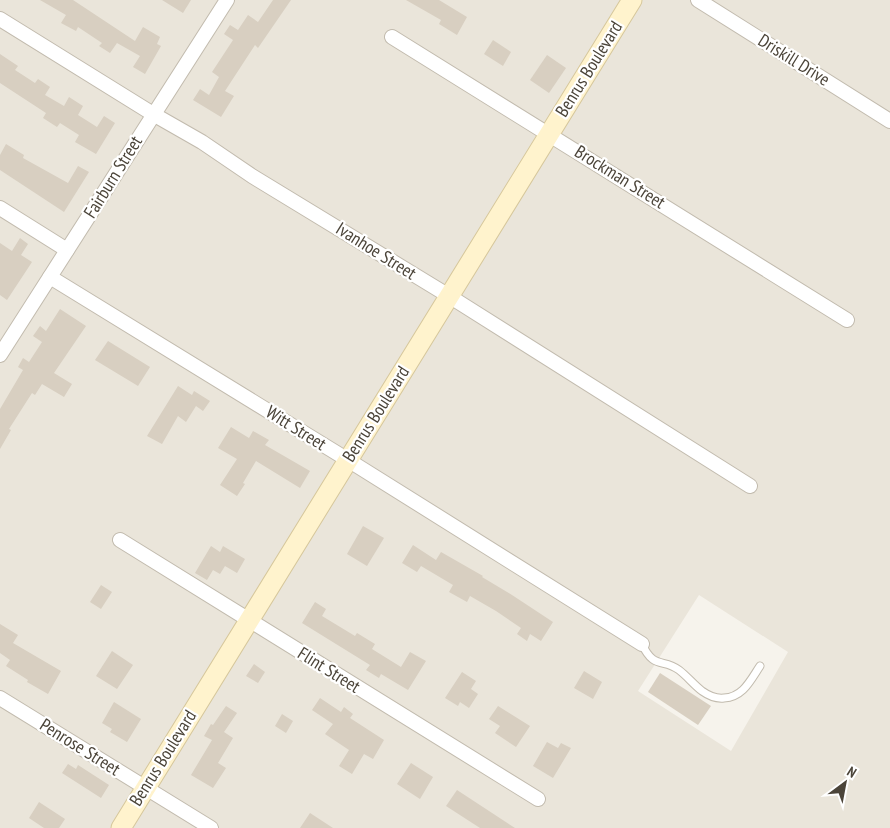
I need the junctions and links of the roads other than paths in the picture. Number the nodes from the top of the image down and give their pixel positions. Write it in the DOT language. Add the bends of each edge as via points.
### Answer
graph roads {
  1 [pos="227,0"];
  2 [pos="632,0"];
  3 [pos="698,0"];
  4 [pos="0,19"];
  5 [pos="392,36"];
  6 [pos="153,114"];
  7 [pos="890,121"];
  8 [pos="549,133"];
  9 [pos="0,208"];
  10 [pos="67,250"];
  11 [pos="50,277"];
  12 [pos="449,296"];
  13 [pos="847,320"];
  14 [pos="0,356"];
  15 [pos="348,460"];
  16 [pos="750,486"];
  17 [pos="120,540"];
  18 [pos="248,620"];
  19 [pos="642,644"];
  20 [pos="760,666"];
  21 [pos="0,698"];
  22 [pos="144,788"];
  23 [pos="538,799"];
  24 [pos="120,828"];
  25 [pos="211,828"];
  1 -- 6 [label="street, Fairburn Street"];
  2 -- 8 [label="street, Benrus Boulevard"];
  3 -- 7 [label="street, Driskill Drive"];
  4 -- 6 [label="street, Ivanhoe Street"];
  5 -- 8 [label="street, Brockman Street"];
  6 -- 10 [label="street, Fairburn Street"];
  6 -- 12 [label="street, Ivanhoe Street"];
  8 -- 12 [label="street, Benrus Boulevard"];
  8 -- 13 [label="street, Brockman Street"];
  9 -- 10 [label="street"];
  10 -- 11 [label="street, Fairburn Street"];
  11 -- 14 [label="street, Fairburn Street"];
  11 -- 15 [label="street, Witt Street"];
  12 -- 15 [label="street, Benrus Boulevard"];
  12 -- 16 [label="street, Ivanhoe Street"];
  15 -- 18 [label="street, Benrus Boulevard"];
  15 -- 19 [label="street, Witt Street"];
  17 -- 18 [label="street, Flint Street"];
  18 -- 22 [label="street, Benrus Boulevard"];
  18 -- 23 [label="street, Flint Street"];
  19 -- 20 [label="lane" via="647,654 657,662 678,669 704,693 716,699 733,698 744,690"];
  21 -- 22 [label="street, Penrose Street"];
  22 -- 24 [label="street, Benrus Boulevard"];
  22 -- 25 [label="street, Penrose Street"];
}
